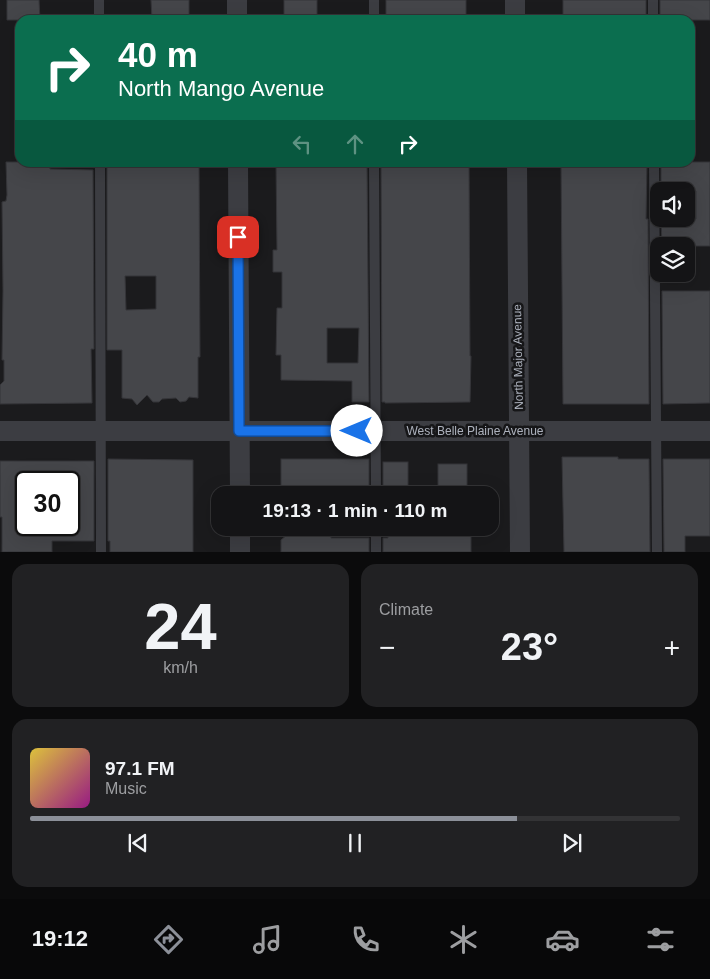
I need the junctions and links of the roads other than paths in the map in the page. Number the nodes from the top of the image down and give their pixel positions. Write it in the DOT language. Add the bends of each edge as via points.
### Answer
graph roads {
  1 [pos="99,0"];
  2 [pos="237,0"];
  3 [pos="374,0"];
  4 [pos="515,0"];
  5 [pos="653,0"];
  6 [pos="99,15"];
  7 [pos="237,15"];
  8 [pos="374,15"];
  9 [pos="515,15"];
  10 [pos="653,15"];
  11 [pos="100,167"];
  12 [pos="238,167"];
  13 [pos="374,167"];
  14 [pos="516,167"];
  15 [pos="654,167"];
  16 [pos="0,431"];
  17 [pos="100,431"];
  18 [pos="239,431"];
  19 [pos="376,431"];
  20 [pos="519,431"];
  21 [pos="656,431"];
  22 [pos="710,431"];
  23 [pos="240,486"];
  24 [pos="376,486"];
  25 [pos="240,536"];
  26 [pos="376,536"];
  27 [pos="101,552"];
  28 [pos="240,552"];
  29 [pos="376,552"];
  30 [pos="520,552"];
  31 [pos="657,552"];
  1 -- 6 [label="lane"];
  2 -- 7 [label="street"];
  3 -- 8 [label="lane"];
  4 -- 9 [label="street"];
  5 -- 10 [label="lane"];
  11 -- 17 [label="lane"];
  12 -- 18 [label="street"];
  13 -- 19 [label="lane"];
  14 -- 20 [label="street, North Major Avenue"];
  15 -- 21 [label="lane"];
  16 -- 17 [label="street, West Belle Plaine Avenue"];
  17 -- 18 [label="street, West Belle Plaine Avenue"];
  17 -- 27 [label="lane"];
  18 -- 19 [label="street, West Belle Plaine Avenue"];
  18 -- 23 [label="street"];
  19 -- 20 [label="street, West Belle Plaine Avenue"];
  19 -- 24 [label="lane"];
  20 -- 21 [label="street, West Belle Plaine Avenue"];
  20 -- 30 [label="street, North Major Avenue"];
  21 -- 22 [label="street, West Belle Plaine Avenue"];
  21 -- 31 [label="lane"];
  25 -- 28 [label="street"];
  26 -- 29 [label="lane"];
}
